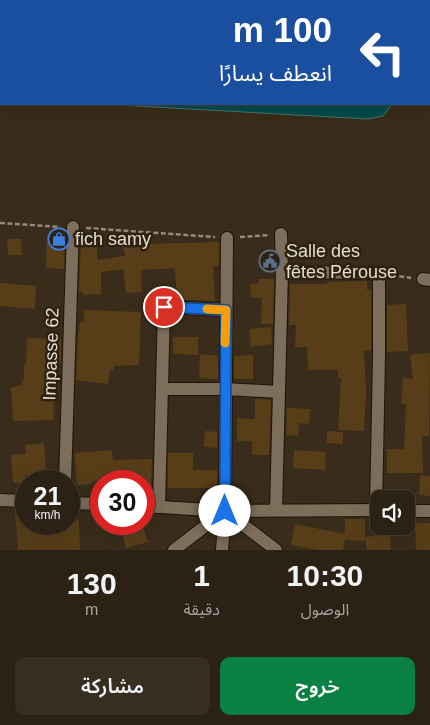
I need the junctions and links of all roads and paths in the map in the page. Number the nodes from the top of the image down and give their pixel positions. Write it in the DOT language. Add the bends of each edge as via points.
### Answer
graph roads {
  1 [pos="0,224"];
  2 [pos="73,227"];
  3 [pos="281,234"];
  4 [pos="227,238"];
  5 [pos="282,272"];
  6 [pos="379,273"];
  7 [pos="426,279"];
  8 [pos="226,310"];
  9 [pos="162,389"];
  10 [pos="225,389"];
  11 [pos="279,392"];
  12 [pos="64,470"];
  13 [pos="377,490"];
  14 [pos="0,500"];
  15 [pos="15,501"];
  16 [pos="155,506"];
  17 [pos="159,506"];
  18 [pos="276,510"];
  19 [pos="370,510"];
  20 [pos="225,511"];
  21 [pos="415,511"];
  22 [pos="430,511"];
  23 [pos="174,550"];
  24 [pos="222,550"];
  25 [pos="276,550"];
  1 -- 2 [label="path"];
  2 -- 4 [label="path"];
  2 -- 12 [label="street, Impasse 62"];
  3 -- 4 [label="path"];
  3 -- 5 [label="street"];
  4 -- 8 [label="street"];
  5 -- 6 [label="street"];
  5 -- 11 [label="street"];
  6 -- 7 [label="path"];
  6 -- 13 [label="street"];
  8 -- 9 [label="street" via="164,307"];
  8 -- 10 [label="street"];
  9 -- 10 [label="street"];
  9 -- 17 [label="street"];
  10 -- 11 [label="street"];
  10 -- 20 [label="street"];
  11 -- 18 [label="street"];
  14 -- 15 [label="street"];
  16 -- 17 [label="street"];
  17 -- 20 [label="street"];
  18 -- 19 [label="street"];
  18 -- 20 [label="street"];
  20 -- 23 [label="street"];
  20 -- 24 [label="street"];
  20 -- 25 [label="street"];
  21 -- 22 [label="street"];
}
